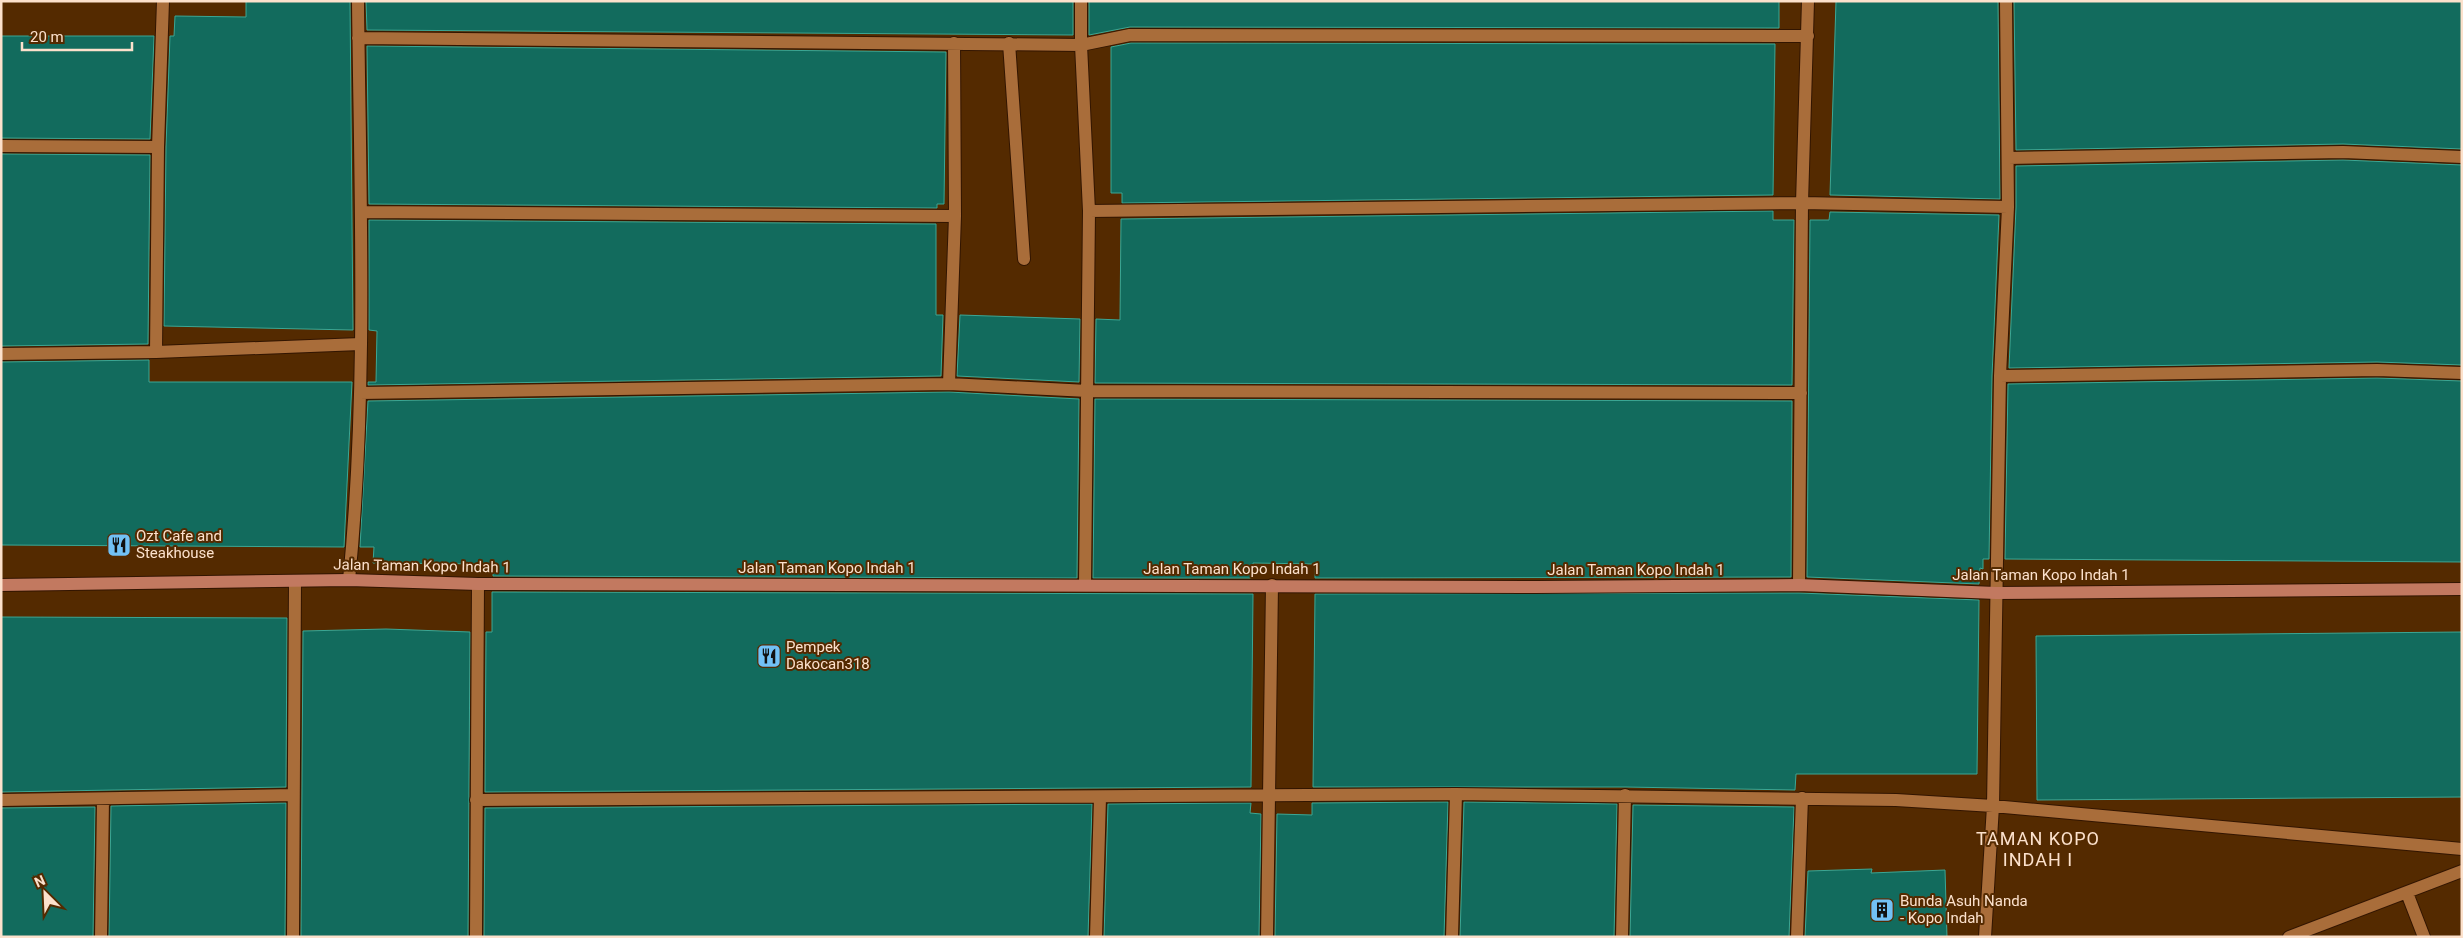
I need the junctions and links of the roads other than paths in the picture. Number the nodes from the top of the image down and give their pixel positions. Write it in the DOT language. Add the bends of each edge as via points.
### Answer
graph roads {
  1 [pos="163,1"];
  2 [pos="358,1"];
  3 [pos="1081,1"];
  4 [pos="1808,1"];
  5 [pos="2006,1"];
  6 [pos="1808,36"];
  7 [pos="358,38"];
  8 [pos="954,43"];
  9 [pos="1009,43"];
  10 [pos="1081,45"];
  11 [pos="1,146"];
  12 [pos="158,147"];
  13 [pos="2462,157"];
  14 [pos="2008,158"];
  15 [pos="1802,203"];
  16 [pos="2008,207"];
  17 [pos="1089,211"];
  18 [pos="361,212"];
  19 [pos="955,216"];
  20 [pos="1024,258"];
  21 [pos="360,344"];
  22 [pos="156,352"];
  23 [pos="1,354"];
  24 [pos="2462,372"];
  25 [pos="2000,376"];
  26 [pos="949,384"];
  27 [pos="1088,390"];
  28 [pos="360,393"];
  29 [pos="1801,393"];
  30 [pos="349,580"];
  31 [pos="295,582"];
  32 [pos="478,584"];
  33 [pos="1,585"];
  34 [pos="1085,585"];
  35 [pos="1272,585"];
  36 [pos="1799,585"];
  37 [pos="2462,589"];
  38 [pos="1996,593"];
  39 [pos="1456,794"];
  40 [pos="293,795"];
  41 [pos="1270,795"];
  42 [pos="1625,795"];
  43 [pos="1100,798"];
  44 [pos="1802,798"];
  45 [pos="1,800"];
  46 [pos="103,800"];
  47 [pos="476,800"];
  48 [pos="1992,806"];
  49 [pos="2462,849"];
  50 [pos="2462,871"];
  51 [pos="2407,894"];
  52 [pos="101,937"];
  53 [pos="293,937"];
  54 [pos="476,937"];
  55 [pos="1096,937"];
  56 [pos="1267,937"];
  57 [pos="1452,937"];
  58 [pos="1622,937"];
  59 [pos="1797,937"];
  60 [pos="1985,937"];
  61 [pos="2289,937"];
  62 [pos="2424,937"];
  1 -- 12 [label="street"];
  2 -- 7 [label="street"];
  3 -- 10 [label="street"];
  4 -- 6 [label="street"];
  5 -- 14 [label="street"];
  6 -- 10 [label="street" via="1130,35"];
  6 -- 15 [label="street"];
  7 -- 8 [label="street"];
  7 -- 18 [label="street"];
  8 -- 9 [label="street"];
  8 -- 19 [label="street"];
  9 -- 10 [label="street"];
  9 -- 20 [label="street"];
  10 -- 17 [label="street"];
  11 -- 12 [label="street"];
  12 -- 22 [label="street"];
  13 -- 14 [label="street" via="2343,152"];
  14 -- 16 [label="street"];
  15 -- 16 [label="street"];
  15 -- 17 [label="street"];
  15 -- 29 [label="street"];
  16 -- 25 [label="street"];
  17 -- 27 [label="street"];
  18 -- 19 [label="street"];
  18 -- 21 [label="street"];
  19 -- 26 [label="street"];
  21 -- 22 [label="street"];
  21 -- 28 [label="street"];
  22 -- 23 [label="street"];
  24 -- 25 [label="street" via="2377,370"];
  25 -- 38 [label="street"];
  26 -- 27 [label="street"];
  26 -- 28 [label="street"];
  27 -- 29 [label="street"];
  27 -- 34 [label="street"];
  28 -- 30 [label="street"];
  29 -- 36 [label="street"];
  30 -- 31 [label="main road, Jalan Taman Kopo Indah 1"];
  30 -- 32 [label="main road, Jalan Taman Kopo Indah 1"];
  31 -- 33 [label="main road, Jalan Taman Kopo Indah 1"];
  31 -- 40 [label="street"];
  32 -- 34 [label="main road, Jalan Taman Kopo Indah 1"];
  32 -- 47 [label="street"];
  34 -- 35 [label="main road, Jalan Taman Kopo Indah 1"];
  35 -- 36 [label="main road, Jalan Taman Kopo Indah 1"];
  35 -- 41 [label="street"];
  36 -- 38 [label="main road, Jalan Taman Kopo Indah 1"];
  37 -- 38 [label="main road, Jalan Taman Kopo Indah 1"];
  38 -- 48 [label="street"];
  39 -- 41 [label="street"];
  39 -- 42 [label="street"];
  39 -- 57 [label="street"];
  40 -- 46 [label="street"];
  40 -- 53 [label="street"];
  41 -- 43 [label="street"];
  41 -- 56 [label="street"];
  42 -- 44 [label="street"];
  42 -- 58 [label="street"];
  43 -- 47 [label="street"];
  43 -- 55 [label="street"];
  44 -- 48 [label="street"];
  44 -- 59 [label="street"];
  45 -- 46 [label="street"];
  46 -- 52 [label="street"];
  47 -- 54 [label="street"];
  48 -- 49 [label="street"];
  48 -- 60 [label="street"];
  50 -- 51 [label="street"];
  51 -- 61 [label="street"];
  51 -- 62 [label="street"];
}
